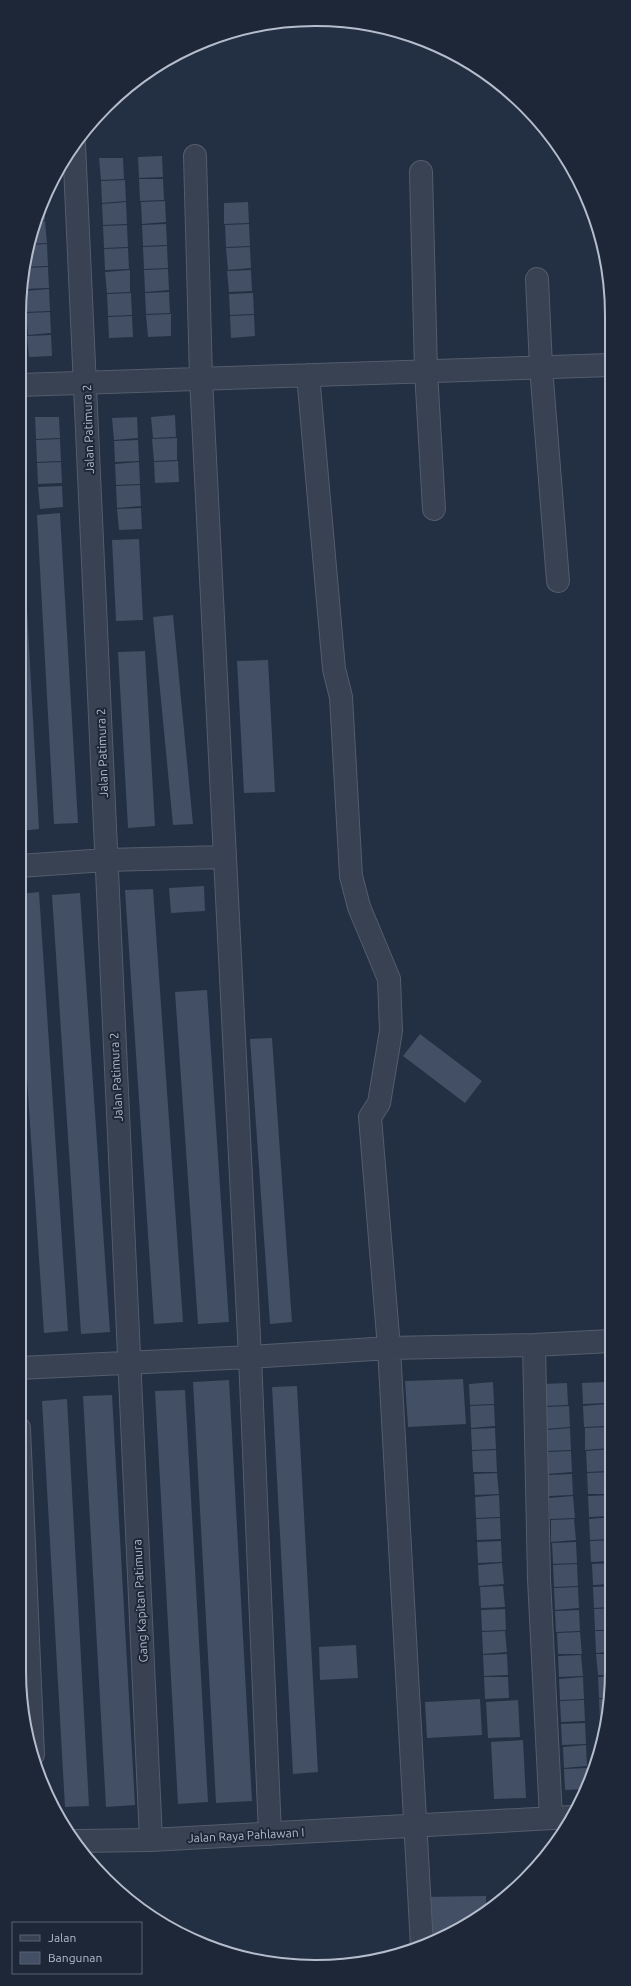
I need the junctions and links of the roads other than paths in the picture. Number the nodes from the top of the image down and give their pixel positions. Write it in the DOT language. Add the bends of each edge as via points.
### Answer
graph roads {
  1 [pos="75,156"];
  2 [pos="195,156"];
  3 [pos="421,172"];
  4 [pos="537,279"];
  5 [pos="605,365"];
  6 [pos="541,367"];
  7 [pos="426,371"];
  8 [pos="308,375"];
  9 [pos="201,378"];
  10 [pos="86,382"];
  11 [pos="26,385"];
  12 [pos="434,509"];
  13 [pos="558,581"];
  14 [pos="224,857"];
  15 [pos="106,860"];
  16 [pos="26,866"];
  17 [pos="605,1341"];
  18 [pos="534,1345"];
  19 [pos="389,1348"];
  20 [pos="250,1357"];
  21 [pos="129,1362"];
  22 [pos="26,1368"];
  23 [pos="26,1592"];
  24 [pos="32,1726"];
  25 [pos="561,1817"];
  26 [pos="414,1826"];
  27 [pos="270,1834"];
  28 [pos="151,1840"];
  29 [pos="82,1841"];
  30 [pos="422,1940"];
  1 -- 10 [label="street, Jalan Patimura 2"];
  2 -- 9 [label="street"];
  3 -- 7 [label="street"];
  4 -- 6 [label="street"];
  5 -- 6 [label="street"];
  6 -- 7 [label="street"];
  6 -- 13 [label="street"];
  7 -- 8 [label="street"];
  7 -- 12 [label="street"];
  8 -- 9 [label="street"];
  8 -- 19 [label="street" via="334,669 341,697 351,876 360,907 389,979 391,1031 379,1104 370,1118"];
  9 -- 10 [label="street"];
  9 -- 14 [label="street"];
  10 -- 11 [label="street"];
  10 -- 15 [label="street, Jalan Patimura 2"];
  14 -- 15 [label="street"];
  14 -- 20 [label="street"];
  15 -- 16 [label="street"];
  15 -- 21 [label="street, Jalan Patimura 2"];
  17 -- 18 [label="street"];
  18 -- 19 [label="street"];
  18 -- 25 [label="street" via="540,1579"];
  19 -- 20 [label="street"];
  19 -- 26 [label="street"];
  20 -- 21 [label="street"];
  20 -- 27 [label="street"];
  21 -- 22 [label="street"];
  21 -- 28 [label="street, Gang Kapitan Patimura"];
  23 -- 24 [label="street"];
  25 -- 26 [label="street, Jalan Raya Pahlawan I"];
  26 -- 27 [label="street, Jalan Raya Pahlawan I"];
  26 -- 30 [label="street"];
  27 -- 28 [label="street, Jalan Raya Pahlawan I"];
  28 -- 29 [label="street, Jalan Raya Pahlawan I"];
}
